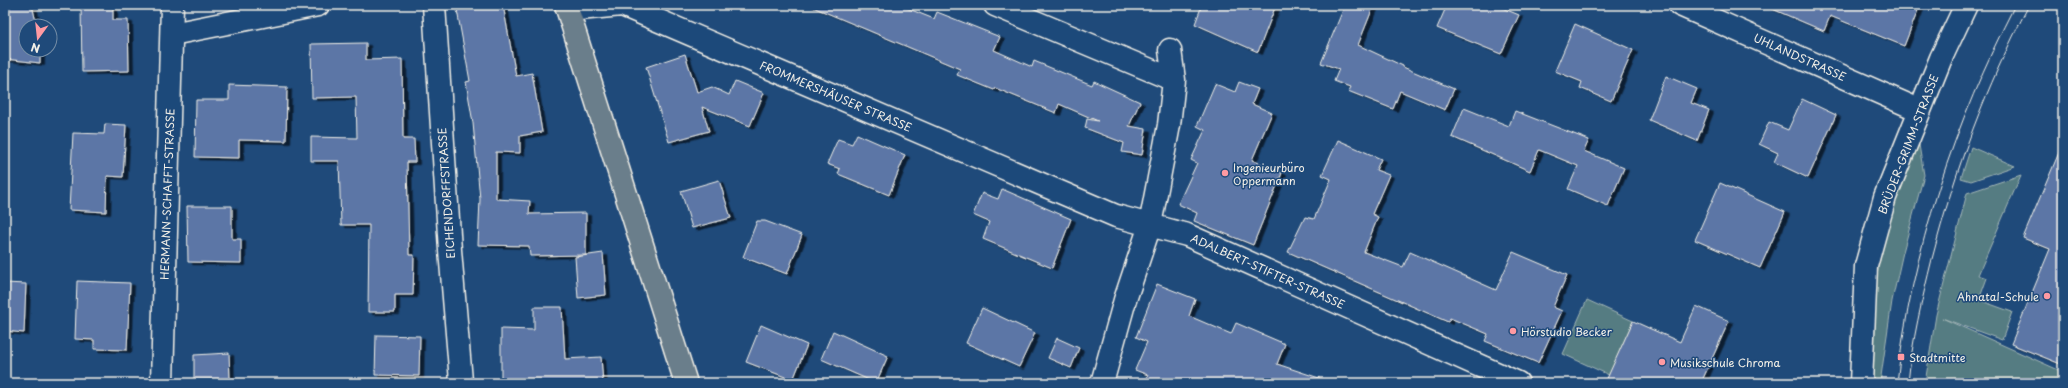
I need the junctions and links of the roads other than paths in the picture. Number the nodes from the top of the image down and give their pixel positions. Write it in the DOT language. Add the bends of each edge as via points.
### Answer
graph roads {
  1 [pos="172,5"];
  2 [pos="318,5"];
  3 [pos="434,5"];
  4 [pos="995,5"];
  5 [pos="1680,5"];
  6 [pos="1966,5"];
  7 [pos="567,8"];
  8 [pos="172,34"];
  9 [pos="1170,50"];
  10 [pos="1174,80"];
  11 [pos="1919,110"];
  12 [pos="1150,225"];
  13 [pos="461,381"];
  14 [pos="162,383"];
  15 [pos="686,383"];
  16 [pos="1102,383"];
  17 [pos="1518,383"];
  18 [pos="1861,383"];
  1 -- 8 [label="street, HERMANN-SCHAFFT-STRASSE"];
  2 -- 8 [label="street"];
  3 -- 13 [label="street, EICHENDORFFSTRASSE"];
  4 -- 10 [label="street"];
  5 -- 11 [label="street, UHLANDSTRASSE"];
  6 -- 11 [label="street, BRÜDER-GRIMM-STRASSE"];
  7 -- 12 [label="street, FROMMERSHÄUSER STRASSE" via="622,6 1108,212"];
  7 -- 15 [label="main road, FROMMERSHÄUSER STRASSE"];
  8 -- 14 [label="street, HERMANN-SCHAFFT-STRASSE"];
  9 -- 10 [label="street"];
  10 -- 12 [label="street" via="1169,125"];
  11 -- 18 [label="street, BRÜDER-GRIMM-STRASSE" via="1885,197 1866,266"];
  12 -- 16 [label="street" via="1125,300"];
  12 -- 17 [label="street, ADALBERT-STIFTER-STRASSE" via="1187,235"];
}
